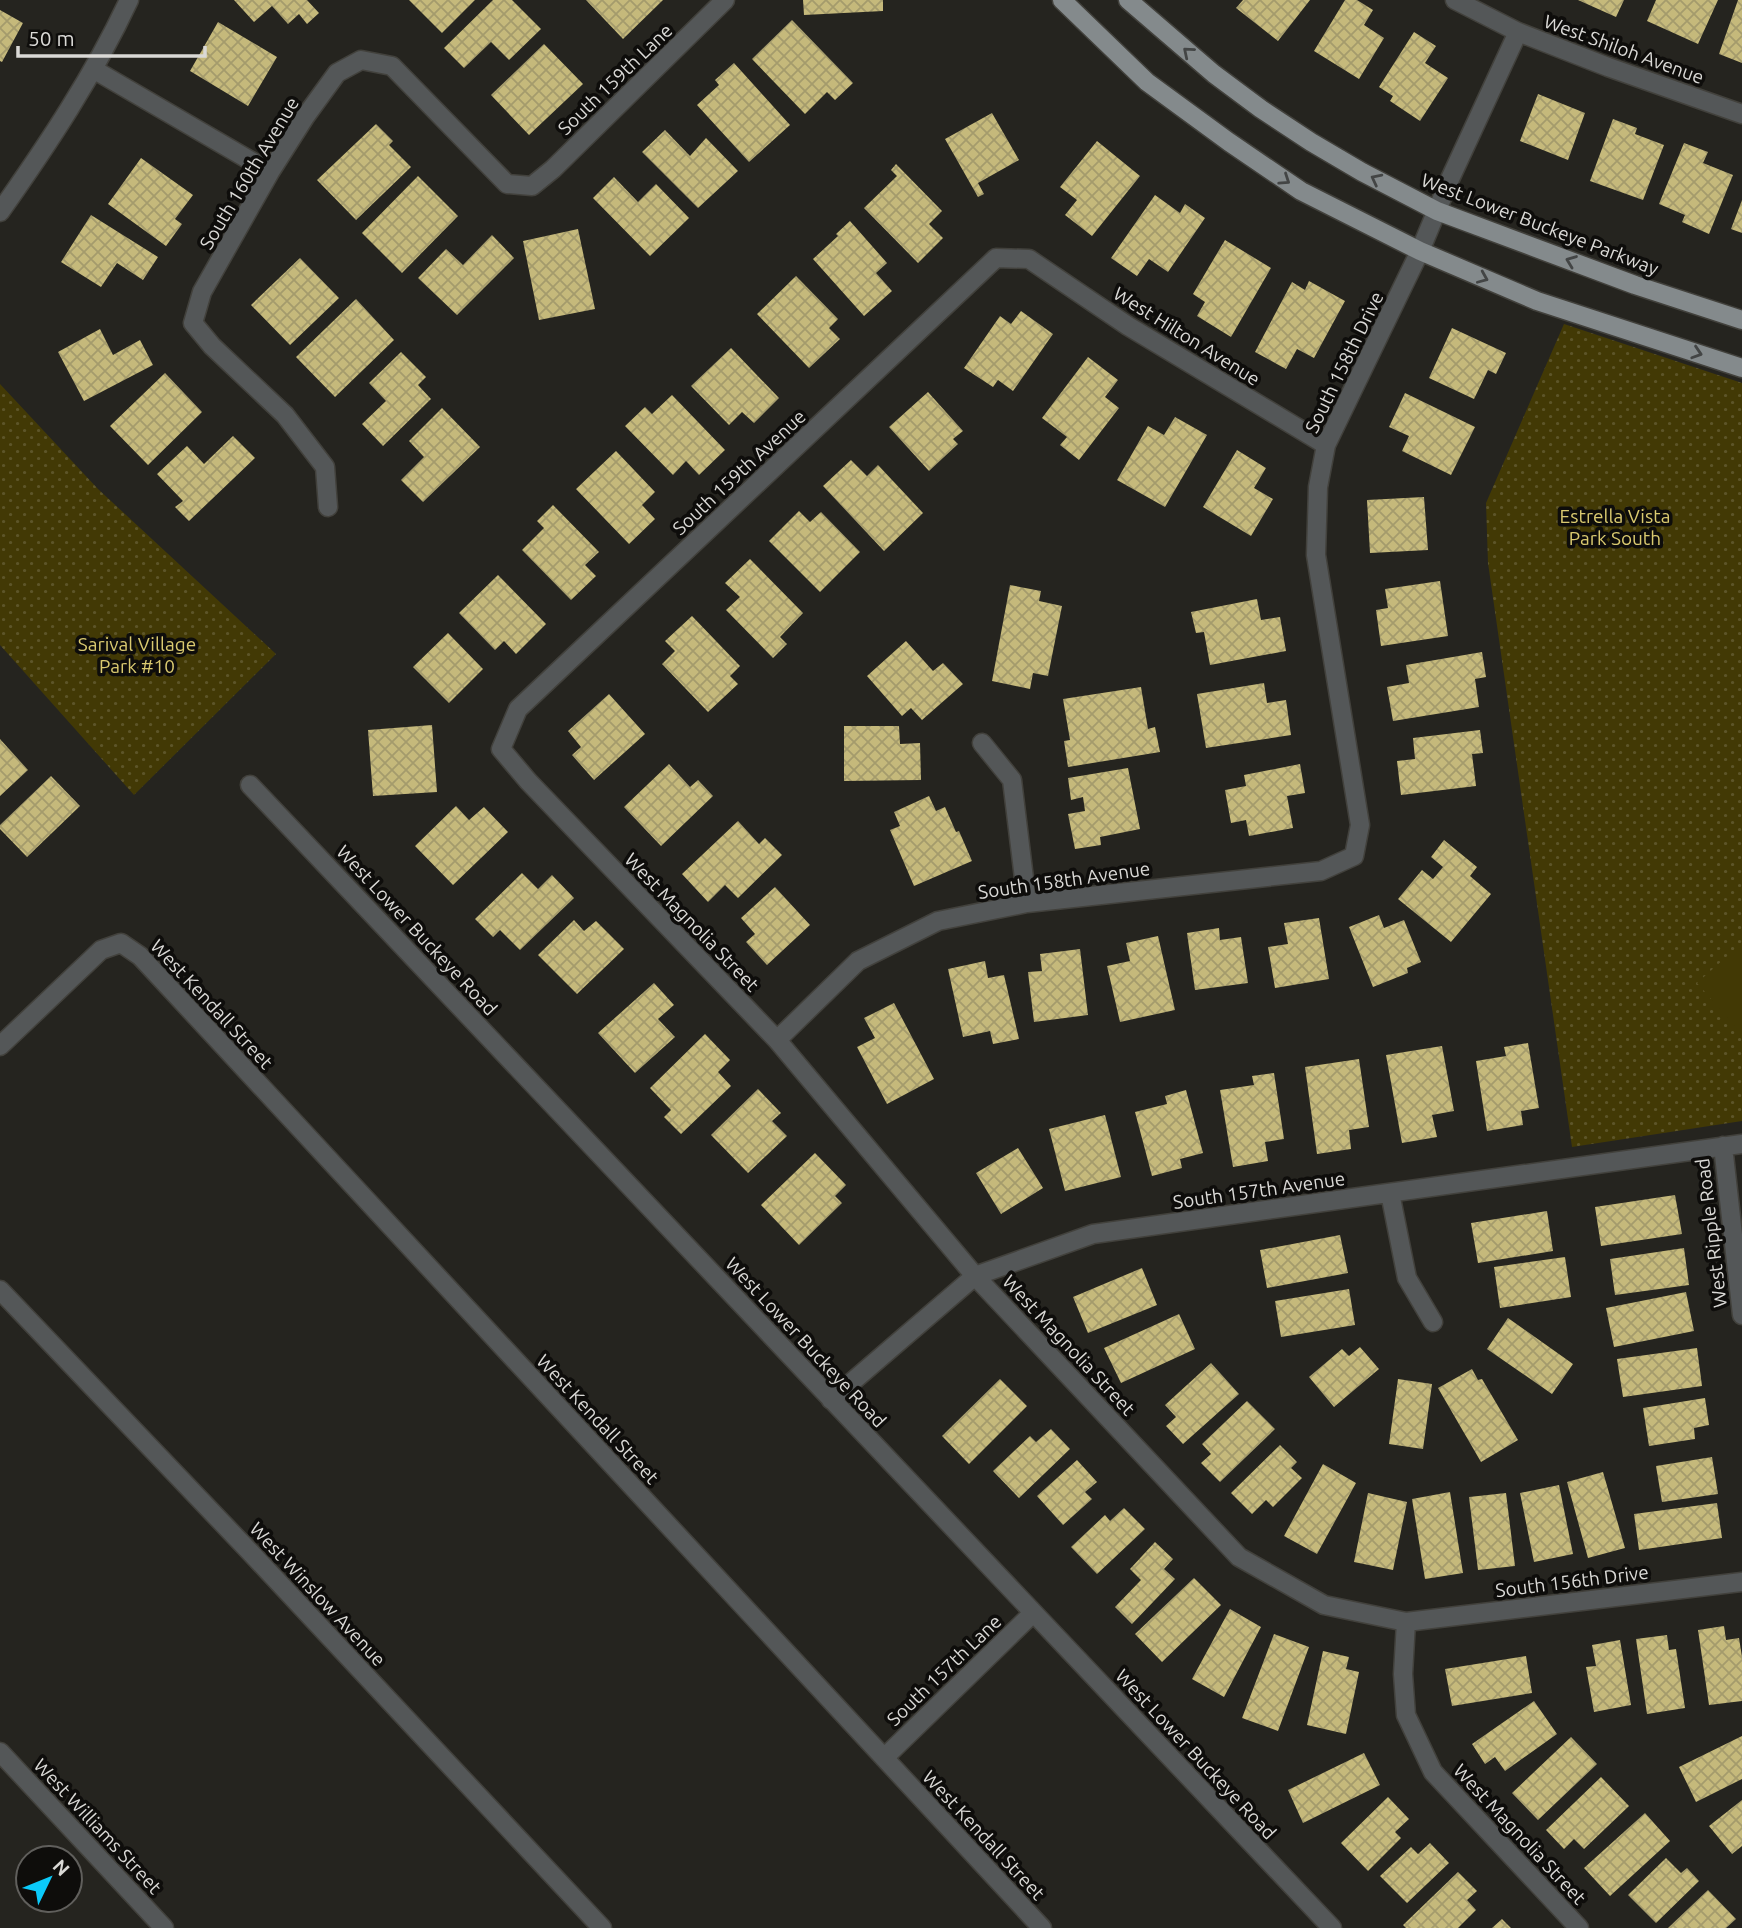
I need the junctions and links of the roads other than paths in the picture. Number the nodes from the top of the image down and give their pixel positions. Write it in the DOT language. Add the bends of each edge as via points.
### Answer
graph roads {
  1 [pos="129,0"];
  2 [pos="725,0"];
  3 [pos="1062,0"];
  4 [pos="1128,0"];
  5 [pos="1455,0"];
  6 [pos="1517,32"];
  7 [pos="361,60"];
  8 [pos="93,69"];
  9 [pos="1742,114"];
  10 [pos="270,172"];
  11 [pos="1437,211"];
  12 [pos="0,212"];
  13 [pos="1420,251"];
  14 [pos="1029,259"];
  15 [pos="1742,320"];
  16 [pos="1742,368"];
  17 [pos="1326,445"];
  18 [pos="328,508"];
  19 [pos="982,743"];
  20 [pos="501,749"];
  21 [pos="250,785"];
  22 [pos="1354,856"];
  23 [pos="1027,903"];
  24 [pos="777,1040"];
  25 [pos="0,1046"];
  26 [pos="1742,1144"];
  27 [pos="1723,1146"];
  28 [pos="1390,1193"];
  29 [pos="975,1276"];
  30 [pos="0,1290"];
  31 [pos="1742,1315"];
  32 [pos="1433,1322"];
  33 [pos="831,1399"];
  34 [pos="1742,1582"];
  35 [pos="1034,1613"];
  36 [pos="1406,1622"];
  37 [pos="0,1752"];
  38 [pos="884,1758"];
  39 [pos="164,1928"];
  40 [pos="602,1928"];
  41 [pos="1042,1928"];
  42 [pos="1332,1928"];
  43 [pos="1579,1928"];
  1 -- 8 [label="street"];
  2 -- 7 [label="street, South 159th Lane" via="532,186 508,184 392,66"];
  3 -- 13 [label="main road, one-way" via="1147,82 1228,142 1301,191"];
  11 -- 4 [label="main road, West Lower Buckeye Parkway, one-way" via="1352,166 1261,109"];
  5 -- 6 [label="street, West Shiloh Avenue"];
  6 -- 9 [label="street, West Shiloh Avenue"];
  6 -- 11 [label="street, South 158th Drive"];
  7 -- 10 [label="street, South 160th Avenue" via="337,73"];
  8 -- 10 [label="street"];
  8 -- 12 [label="street"];
  10 -- 18 [label="street, South 160th Avenue" via="202,292 193,323 285,415 326,467"];
  11 -- 13 [label="street, South 158th Drive"];
  15 -- 11 [label="main road, West Lower Buckeye Parkway, one-way"];
  13 -- 16 [label="main road, one-way" via="1537,302"];
  13 -- 17 [label="street, South 158th Drive"];
  14 -- 17 [label="street, West Hilton Avenue" via="1128,326"];
  14 -- 20 [label="street, South 159th Avenue" via="996,258 518,709"];
  17 -- 22 [label="street, South 158th Drive" via="1318,487 1316,555 1360,825"];
  19 -- 23 [label="street" via="1012,780"];
  20 -- 24 [label="street, West Magnolia Street"];
  21 -- 33 [label="street, West Lower Buckeye Road"];
  22 -- 23 [label="street, South 158th Avenue" via="1321,871"];
  23 -- 24 [label="street, South 158th Avenue" via="939,921 858,961"];
  24 -- 29 [label="street, West Magnolia Street"];
  25 -- 38 [label="street, West Kendall Street" via="102,950 121,943 139,956"];
  26 -- 27 [label="street, South 157th Avenue"];
  27 -- 28 [label="street, South 157th Avenue"];
  27 -- 31 [label="street, West Ripple Road"];
  28 -- 29 [label="street, South 157th Avenue" via="1093,1234"];
  28 -- 32 [label="street" via="1406,1278"];
  29 -- 33 [label="street, South 157th Avenue"];
  29 -- 36 [label="street, West Magnolia Street" via="1239,1557 1324,1605"];
  30 -- 40 [label="street, West Winslow Avenue"];
  33 -- 35 [label="street, West Lower Buckeye Road"];
  34 -- 36 [label="street, South 156th Drive"];
  35 -- 38 [label="street, South 157th Lane"];
  35 -- 42 [label="street, West Lower Buckeye Road"];
  36 -- 43 [label="street, West Magnolia Street" via="1406,1715 1433,1772"];
  37 -- 39 [label="street, West Williams Street"];
  38 -- 41 [label="street, West Kendall Street"];
}
